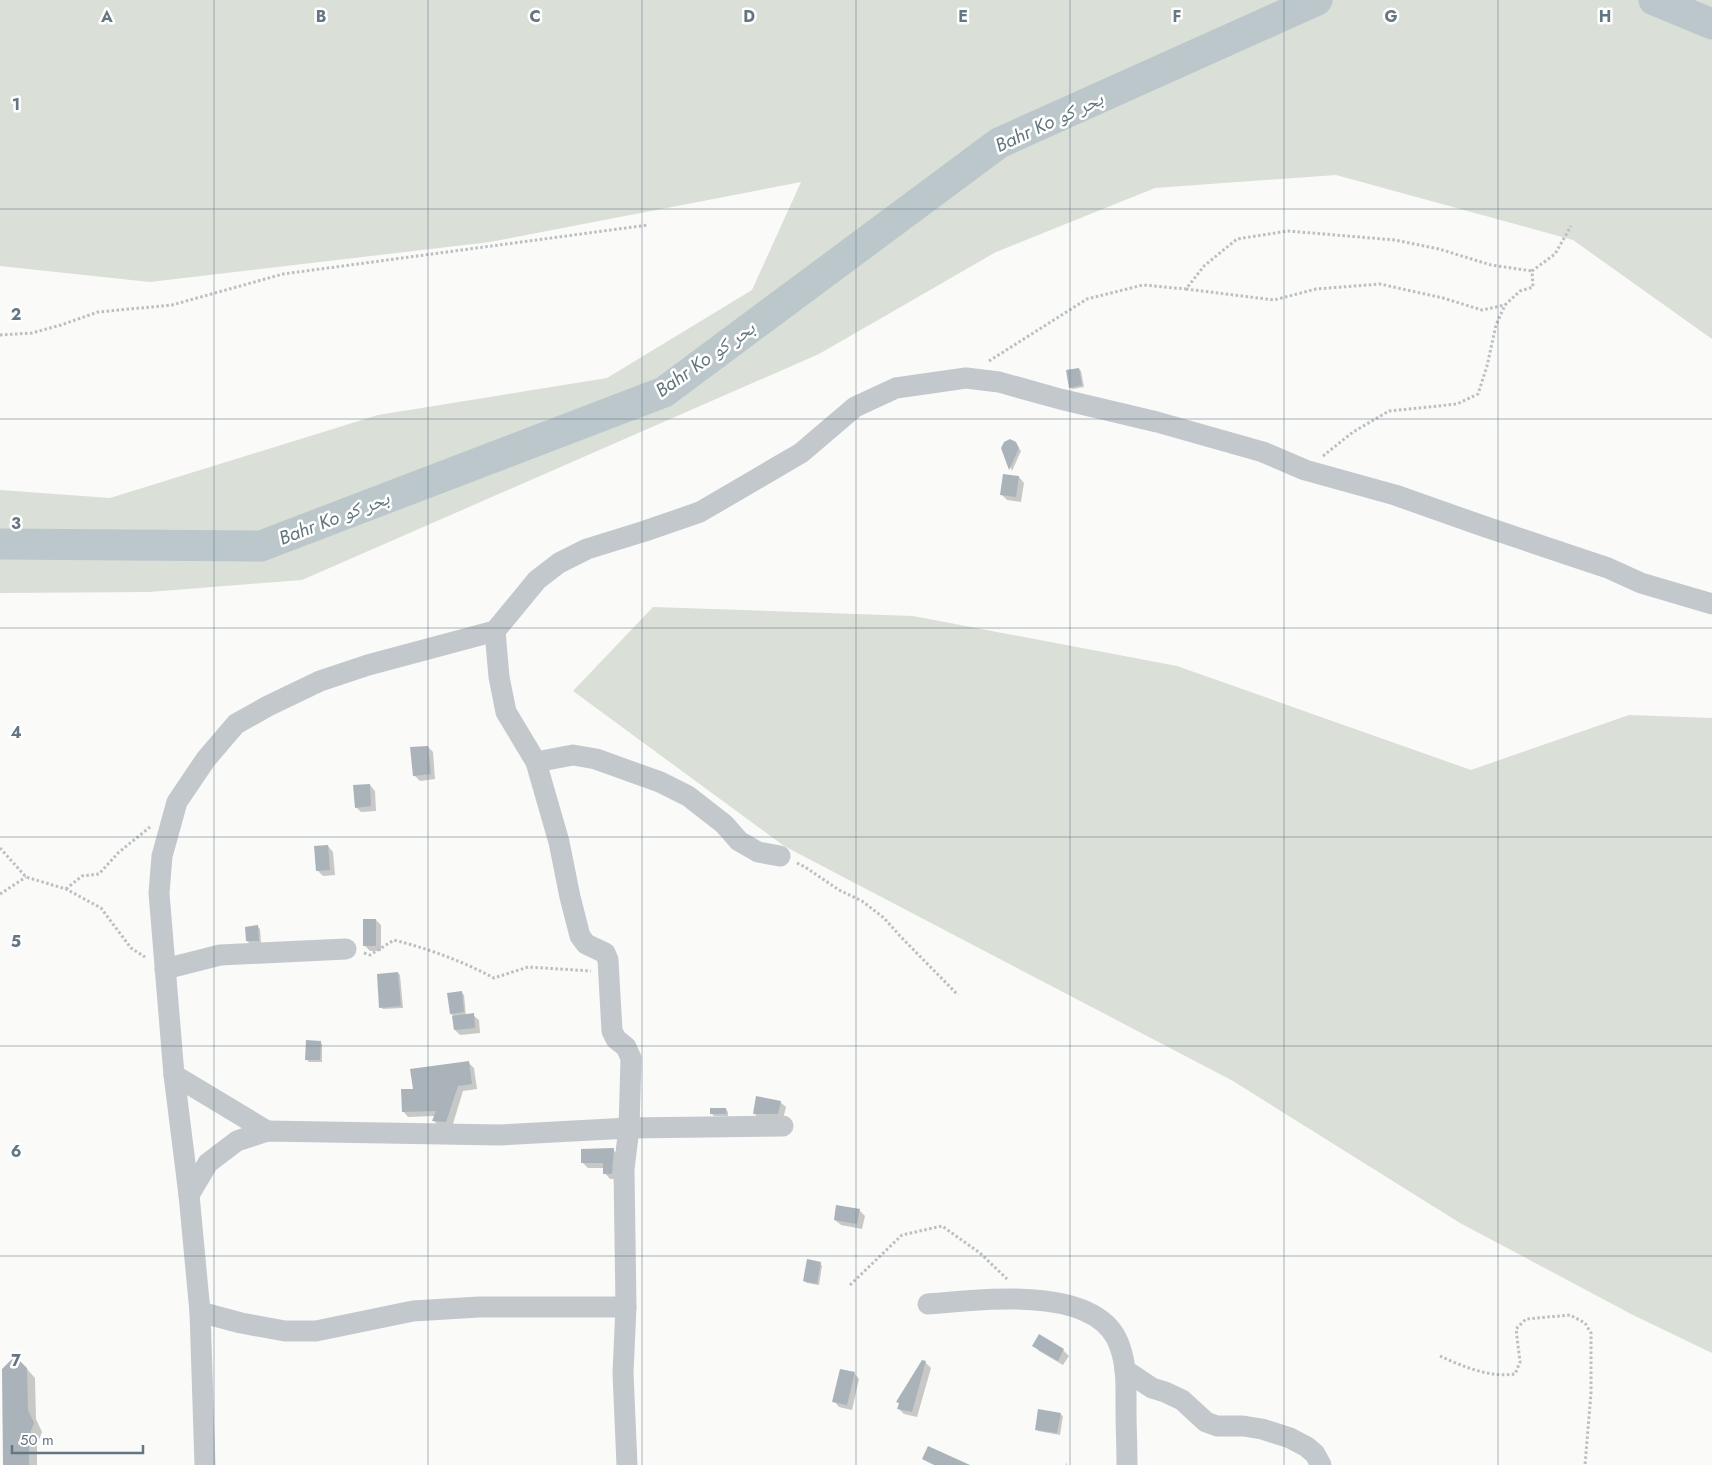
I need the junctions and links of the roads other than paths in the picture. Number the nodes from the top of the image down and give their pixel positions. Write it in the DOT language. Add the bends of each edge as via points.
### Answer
graph roads {
  1 [pos="1712,604"];
  2 [pos="495,631"];
  3 [pos="536,762"];
  4 [pos="780,856"];
  5 [pos="346,949"];
  6 [pos="165,969"];
  7 [pos="174,1075"];
  8 [pos="783,1126"];
  9 [pos="629,1128"];
  10 [pos="267,1131"];
  11 [pos="189,1195"];
  12 [pos="928,1304"];
  13 [pos="626,1307"];
  14 [pos="200,1312"];
  15 [pos="1125,1370"];
  16 [pos="1152,1388"];
  17 [pos="1126,1414"];
  18 [pos="205,1465"];
  19 [pos="627,1465"];
  20 [pos="1127,1465"];
  21 [pos="1322,1465"];
  1 -- 2 [label="street" via="1641,583 1608,568 1395,495 1305,470 1263,452 998,382 966,378 896,388 855,407 801,453 700,512 587,549 559,563 537,580"];
  2 -- 3 [label="street" via="506,712"];
  2 -- 6 [label="street" via="368,665 320,682 236,724 206,758 176,802 162,856 159,893"];
  3 -- 4 [label="street" via="573,755 596,759 660,782 688,796 724,824 738,841 758,852"];
  3 -- 9 [label="street" via="559,842 580,936 586,944 604,953 608,960 612,1031 631,1058"];
  5 -- 6 [label="street" via="220,955"];
  6 -- 7 [label="street"];
  7 -- 10 [label="street"];
  7 -- 11 [label="street"];
  8 -- 9 [label="street"];
  9 -- 10 [label="street" via="500,1135"];
  9 -- 13 [label="street" via="624,1169"];
  10 -- 11 [label="street" via="237,1142 208,1163"];
  11 -- 14 [label="street"];
  12 -- 15 [label="street" via="1023,1299 1075,1307 1101,1319 1112,1331 1120,1346"];
  13 -- 14 [label="street" via="479,1307 412,1311 316,1331 285,1331"];
  13 -- 19 [label="street" via="623,1373"];
  14 -- 18 [label="street"];
  15 -- 16 [label="street"];
  15 -- 17 [label="street"];
  16 -- 17 [label="street"];
  16 -- 21 [label="street" via="1182,1400 1206,1422 1217,1426 1262,1429 1290,1438 1307,1447"];
  17 -- 20 [label="street"];
}
